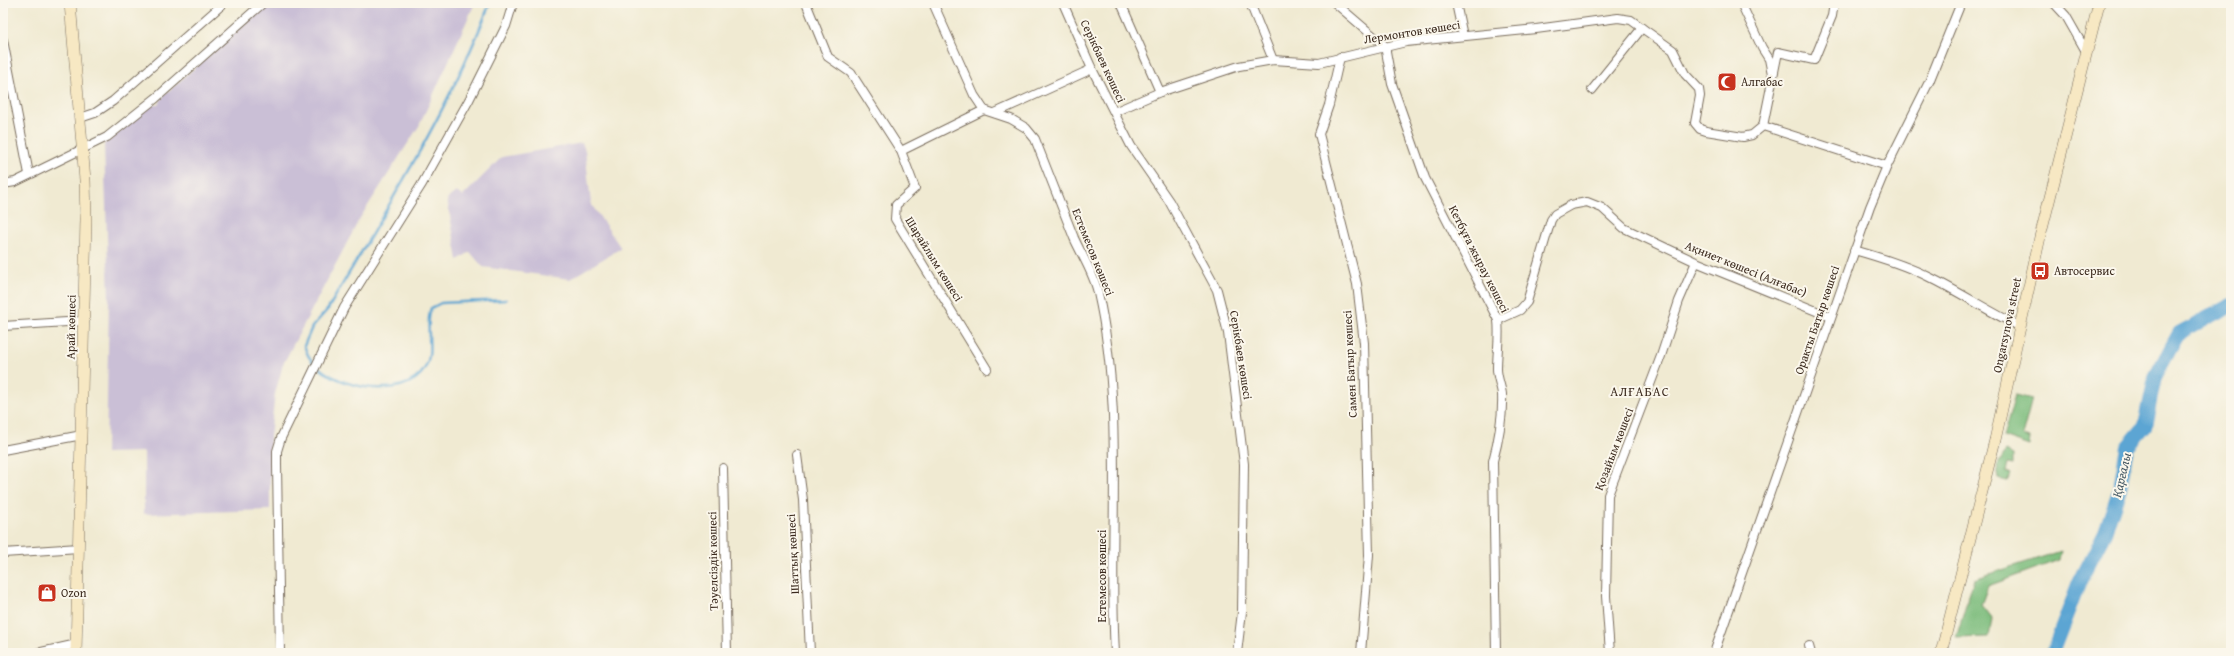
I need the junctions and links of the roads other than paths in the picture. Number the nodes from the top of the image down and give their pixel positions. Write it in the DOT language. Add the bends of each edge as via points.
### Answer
graph roads {
  1 [pos="70,3"];
  2 [pos="224,3"];
  3 [pos="263,3"];
  4 [pos="513,3"];
  5 [pos="806,3"];
  6 [pos="933,3"];
  7 [pos="1063,3"];
  8 [pos="1121,3"];
  9 [pos="1250,3"];
  10 [pos="1335,3"];
  11 [pos="1456,3"];
  12 [pos="1741,3"];
  13 [pos="1834,3"];
  14 [pos="1961,3"];
  15 [pos="2054,3"];
  16 [pos="2099,3"];
  17 [pos="1642,28"];
  18 [pos="1463,36"];
  19 [pos="3,40"];
  20 [pos="1385,46"];
  21 [pos="2087,53"];
  22 [pos="1340,57"];
  23 [pos="1273,60"];
  24 [pos="1092,69"];
  25 [pos="1773,78"];
  26 [pos="1592,90"];
  27 [pos="1160,92"];
  28 [pos="984,110"];
  29 [pos="1114,112"];
  30 [pos="995,113"];
  31 [pos="80,118"];
  32 [pos="1763,126"];
  33 [pos="83,149"];
  34 [pos="901,151"];
  35 [pos="1887,166"];
  36 [pos="29,174"];
  37 [pos="3,184"];
  38 [pos="1854,250"];
  39 [pos="1696,262"];
  40 [pos="1831,316"];
  41 [pos="1498,320"];
  42 [pos="83,322"];
  43 [pos="3,326"];
  44 [pos="2021,327"];
  45 [pos="987,369"];
  46 [pos="82,435"];
  47 [pos="3,450"];
  48 [pos="797,455"];
  49 [pos="723,468"];
  50 [pos="78,548"];
  51 [pos="3,553"];
  52 [pos="76,649"];
  53 [pos="37,653"];
  54 [pos="280,653"];
  55 [pos="727,653"];
  56 [pos="810,653"];
  57 [pos="1115,653"];
  58 [pos="1237,653"];
  59 [pos="1361,653"];
  60 [pos="1496,653"];
  61 [pos="1610,653"];
  62 [pos="1714,653"];
  63 [pos="1941,653"];
  1 -- 31 [label="main road, Арай көшесі"];
  2 -- 31 [label="street" via="113,101 95,113"];
  3 -- 33 [label="street" via="156,98 106,137"];
  4 -- 54 [label="street" via="506,26 469,100 422,184 344,308 281,438 277,451"];
  5 -- 34 [label="street, Шарайлым көшесі" via="828,57 851,73"];
  6 -- 28 [label="street" via="974,96"];
  7 -- 24 [label="street, Серікбаев көшесі"];
  8 -- 27 [label="street"];
  9 -- 23 [label="street"];
  10 -- 20 [label="street"];
  11 -- 18 [label="street"];
  12 -- 25 [label="street" via="1769,58"];
  13 -- 25 [label="street" via="1832,16 1814,60 1778,52"];
  14 -- 35 [label="street, Оракты Батыр көшесі" via="1929,82"];
  15 -- 21 [label="street" via="2066,16"];
  16 -- 21 [label="main road, Ongarsynova street"];
  17 -- 18 [label="street, Лермонтов көшесі" via="1631,20 1618,18"];
  17 -- 26 [label="street"];
  17 -- 32 [label="street, Лермонтов көшесі" via="1673,50 1685,74 1699,89 1696,126 1706,131 1744,137 1752,135"];
  18 -- 20 [label="street, Лермонтов көшесі"];
  19 -- 36 [label="street"];
  20 -- 22 [label="street, Лермонтов көшесі"];
  20 -- 41 [label="street, Кетбұға жырау көшесі" via="1392,84 1425,178"];
  21 -- 44 [label="main road, Ongarsynova street" via="2040,237"];
  22 -- 23 [label="street, Лермонтов көшесі" via="1319,63"];
  22 -- 59 [label="street, Самен Батыр көшесі" via="1329,105 1319,134 1357,284 1364,343 1369,555"];
  23 -- 27 [label="street, Лермонтов көшесі" via="1240,66"];
  24 -- 29 [label="street, Серікбаев көшесі"];
  24 -- 30 [label="street"];
  25 -- 32 [label="street"];
  27 -- 29 [label="street, Лермонтов көшесі"];
  28 -- 30 [label="street, Естемесов көшесі"];
  28 -- 34 [label="street"];
  29 -- 58 [label="street, Серікбаев көшесі" via="1131,146 1169,201 1217,290 1228,332 1244,464 1242,612"];
  30 -- 57 [label="street, Естемесов көшесі" via="1026,128 1035,139 1098,291 1106,331 1115,471"];
  31 -- 33 [label="main road, Арай көшесі"];
  32 -- 35 [label="street"];
  33 -- 36 [label="street"];
  33 -- 42 [label="main road, Арай көшесі" via="86,219"];
  34 -- 45 [label="street, Шарайлым көшесі" via="915,188 896,205 895,219"];
  35 -- 38 [label="street, Оракты Батыр көшесі"];
  36 -- 37 [label="street" via="15,182"];
  38 -- 40 [label="street, Оракты Батыр көшесі"];
  38 -- 44 [label="street" via="1884,258 1929,276 1991,313"];
  39 -- 40 [label="street, Ақниет көшесі (Алғабас)"];
  39 -- 41 [label="street, Ақниет көшесі (Алғабас)" via="1624,228 1602,208 1586,202 1571,205 1550,220 1527,302 1520,310"];
  39 -- 61 [label="street, Қозайым көшесі" via="1679,301 1659,363 1608,495 1606,534"];
  40 -- 62 [label="street, Оракты Батыр көшесі"];
  41 -- 60 [label="street, Кетбұға жырау көшесі" via="1500,337 1497,369 1502,393 1502,411 1493,462"];
  42 -- 43 [label="street"];
  42 -- 46 [label="main road, Арай көшесі"];
  44 -- 63 [label="main road, Ongarsynova street"];
  46 -- 47 [label="street"];
  46 -- 50 [label="main road, Арай көшесі"];
  48 -- 56 [label="street, Шаттық көшесі" via="803,500"];
  49 -- 55 [label="street, Тәуелсіздік көшесі"];
  50 -- 51 [label="street"];
  50 -- 52 [label="main road, Арай көшесі"];
  52 -- 53 [label="street"];
}
